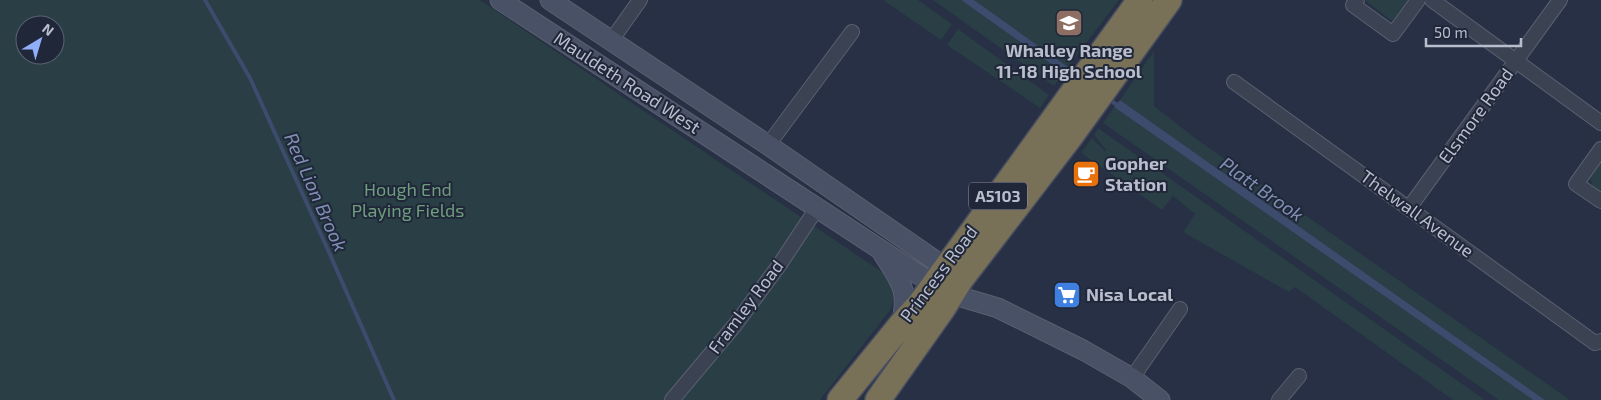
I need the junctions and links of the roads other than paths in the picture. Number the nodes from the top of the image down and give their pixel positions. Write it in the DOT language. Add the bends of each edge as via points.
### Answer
graph roads {
  1 [pos="500,0"];
  2 [pos="550,0"];
  3 [pos="640,0"];
  4 [pos="1140,0"];
  5 [pos="1169,0"];
  6 [pos="1357,0"];
  7 [pos="1418,0"];
  8 [pos="1432,0"];
  9 [pos="1560,0"];
  10 [pos="852,32"];
  11 [pos="611,41"];
  12 [pos="1516,61"];
  13 [pos="1101,73"];
  14 [pos="1234,82"];
  15 [pos="1601,123"];
  16 [pos="768,145"];
  17 [pos="1601,149"];
  18 [pos="754,166"];
  19 [pos="1601,201"];
  20 [pos="1409,208"];
  21 [pos="815,211"];
  22 [pos="879,248"];
  23 [pos="948,281"];
  24 [pos="1180,309"];
  25 [pos="901,325"];
  26 [pos="1601,342"];
  27 [pos="1298,376"];
  28 [pos="1132,378"];
  29 [pos="672,400"];
  30 [pos="840,400"];
  31 [pos="878,400"];
  32 [pos="1160,400"];
  33 [pos="1279,400"];
  1 -- 18 [label="street, Mauldeth Road West"];
  2 -- 11 [label="street, Mauldeth Road West"];
  3 -- 11 [label="street"];
  4 -- 13 [label="highway, Princess Road / A5103"];
  5 -- 13 [label="highway, Princess Road / A5103"];
  6 -- 7 [label="street" via="1353,5 1393,34"];
  8 -- 12 [label="street"];
  9 -- 12 [label="street, Elsmore Road"];
  10 -- 16 [label="street"];
  11 -- 16 [label="street, Mauldeth Road West"];
  12 -- 15 [label="street"];
  12 -- 20 [label="street, Elsmore Road"];
  13 -- 23 [label="highway, Princess Road / A5103"];
  14 -- 20 [label="street, Thelwall Avenue"];
  16 -- 18 [label="street"];
  16 -- 23 [label="street, Mauldeth Road West"];
  17 -- 19 [label="street" via="1576,184"];
  18 -- 22 [label="street, Mauldeth Road West"];
  20 -- 26 [label="street, Thelwall Avenue" via="1595,343"];
  21 -- 29 [label="street, Framley Road" via="729,332"];
  22 -- 23 [label="street, Mauldeth Road West"];
  22 -- 25 [label="street, Mauldeth Road West" via="903,287"];
  23 -- 25 [label="highway, Princess Road / A5103"];
  23 -- 28 [label="street, Mauldeth Road West"];
  23 -- 31 [label="highway, Princess Road / A5103"];
  24 -- 28 [label="street"];
  25 -- 30 [label="highway, Princess Road / A5103"];
  27 -- 33 [label="street"];
  28 -- 32 [label="street, Mauldeth Road West"];
}
